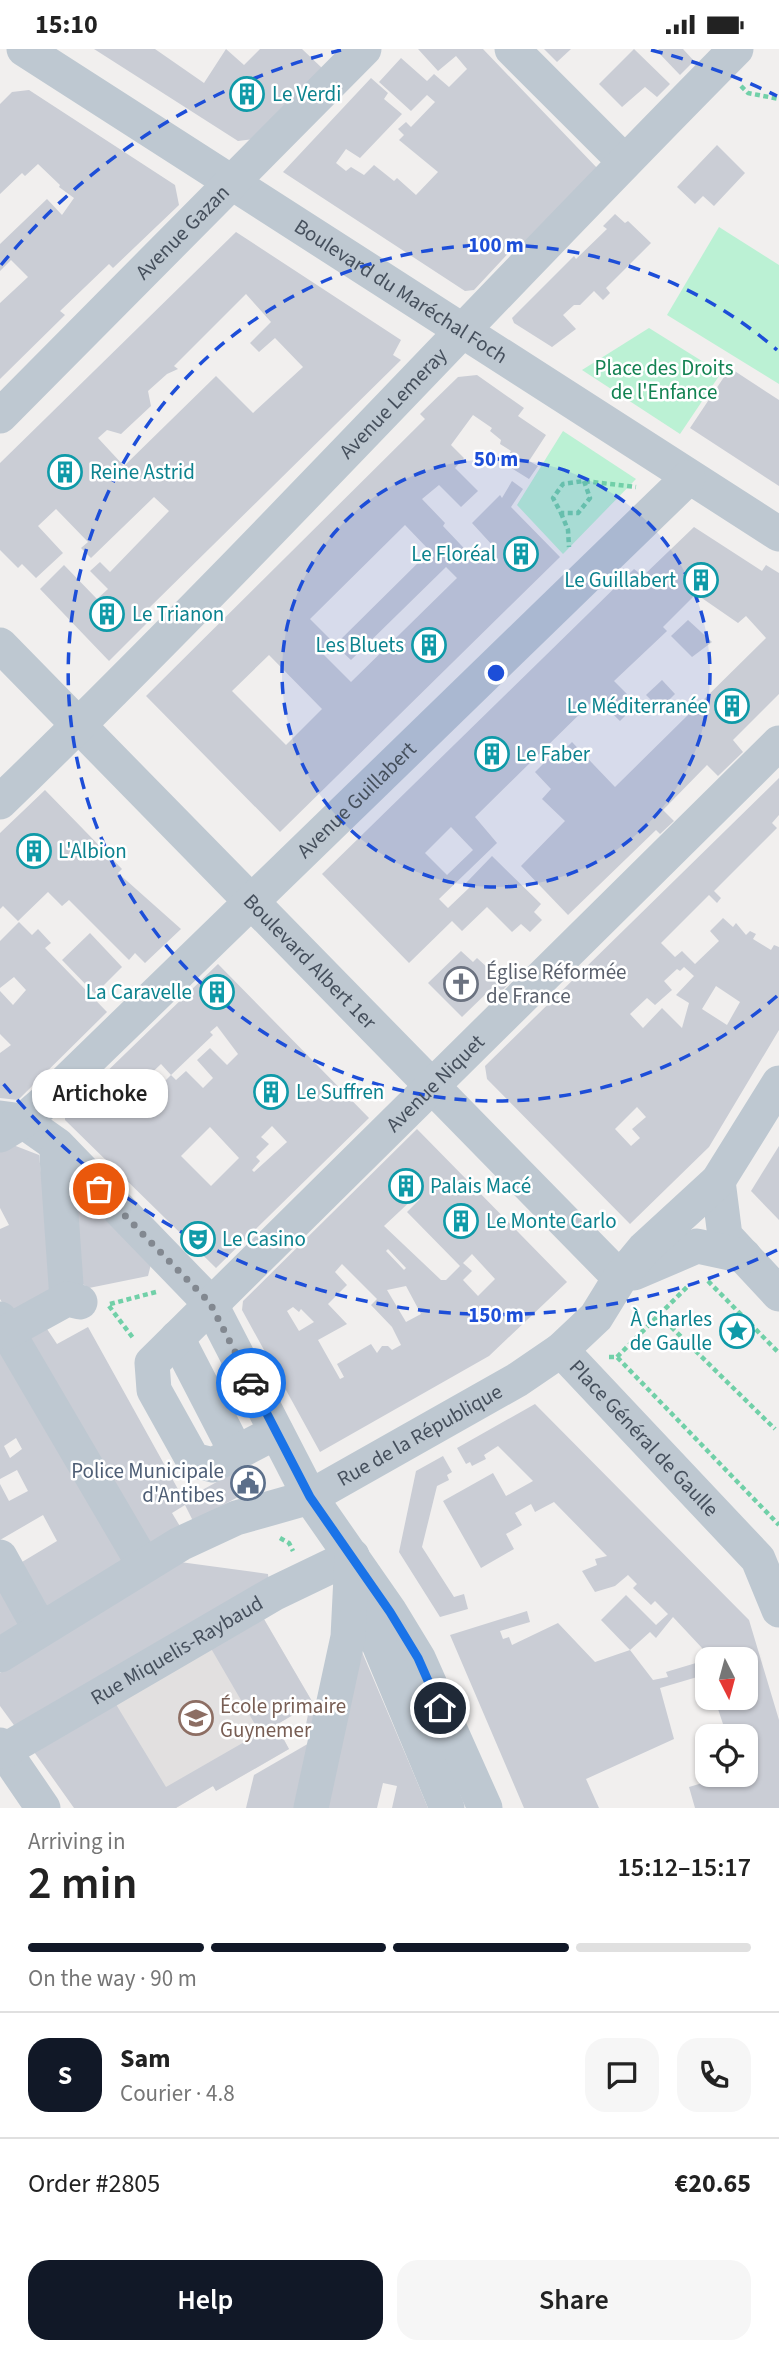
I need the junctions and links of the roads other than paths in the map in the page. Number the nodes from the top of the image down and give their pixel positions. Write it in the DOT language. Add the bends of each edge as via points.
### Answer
graph roads {
  1 [pos="5,49"];
  2 [pos="24,49"];
  3 [pos="364,49"];
  4 [pos="512,49"];
  5 [pos="736,49"];
  6 [pos="0,54"];
  7 [pos="624,161"];
  8 [pos="231,183"];
  9 [pos="464,333"];
  10 [pos="0,416"];
  11 [pos="688,478"];
  12 [pos="779,534"];
  13 [pos="0,645"];
  14 [pos="79,725"];
  15 [pos="779,743"];
  16 [pos="0,801"];
  17 [pos="251,901"];
  18 [pos="779,1083"];
  19 [pos="433,1085"];
  20 [pos="8,1124"];
  21 [pos="63,1152"];
  22 [pos="718,1181"];
  23 [pos="744,1256"];
  24 [pos="620,1278"];
  25 [pos="779,1294"];
  26 [pos="210,1303"];
  27 [pos="4,1325"];
  28 [pos="177,1338"];
  29 [pos="561,1350"];
  30 [pos="276,1432"];
  31 [pos="236,1452"];
  32 [pos="310,1497"];
  33 [pos="0,1557"];
  34 [pos="144,1565"];
  35 [pos="351,1566"];
  36 [pos="778,1603"];
  37 [pos="40,1629"];
  38 [pos="0,1655"];
  39 [pos="2,1748"];
  40 [pos="43,1808"];
  41 [pos="311,1808"];
  42 [pos="447,1808"];
  43 [pos="485,1808"];
  1 -- 6 [label="street"];
  2 -- 8 [label="street, Boulevard du Maréchal Foch"];
  3 -- 8 [label="street, Avenue Gazan"];
  4 -- 7 [label="street"];
  5 -- 7 [label="street, Avenue Lemeray"];
  7 -- 9 [label="street, Avenue Lemeray"];
  8 -- 9 [label="street, Boulevard du Maréchal Foch"];
  8 -- 10 [label="street, Avenue Gazan"];
  9 -- 11 [label="street, Boulevard du Maréchal Foch"];
  9 -- 14 [label="street, Avenue Lemeray"];
  11 -- 12 [label="street, Boulevard du Maréchal Foch"];
  11 -- 17 [label="street, Avenue Guillabert"];
  13 -- 14 [label="street, Boulevard Albert 1er"];
  14 -- 16 [label="street, Avenue Lemeray"];
  14 -- 17 [label="street, Boulevard Albert 1er"];
  15 -- 19 [label="street, Avenue Niquet"];
  17 -- 19 [label="street, Boulevard Albert 1er"];
  17 -- 20 [label="street, Avenue Guillabert"];
  18 -- 22 [label="street, Place Général de Gaulle"];
  19 -- 24 [label="street, Boulevard Albert 1er"];
  19 -- 26 [label="street, Avenue Niquet"];
  20 -- 21 [label="street"];
  21 -- 26 [label="street"];
  21 -- 27 [label="street" via="57,1157 85,1302"];
  22 -- 23 [label="street" via="725,1236"];
  22 -- 24 [label="street, Place Général de Gaulle" via="645,1248"];
  23 -- 24 [label="street" via="697,1246"];
  23 -- 25 [label="street"];
  24 -- 29 [label="street, Place Général de Gaulle" via="596,1317"];
  26 -- 28 [label="street, Avenue Niquet"];
  26 -- 30 [label="street"];
  27 -- 34 [label="street"];
  28 -- 31 [label="street"];
  28 -- 31 [label="street, Avenue Niquet" via="152,1363 154,1390 193,1460 213,1465"];
  29 -- 32 [label="street, Rue de la République" via="517,1380"];
  29 -- 36 [label="street, Place Général de Gaulle" via="758,1559"];
  30 -- 31 [label="street"];
  30 -- 32 [label="street"];
  32 -- 34 [label="street, Rue de la République" via="190,1531"];
  32 -- 35 [label="street"];
  33 -- 37 [label="street"];
  34 -- 37 [label="street, Rue de la République"];
  35 -- 39 [label="street, Rue Miquelis-Raybaud" via="275,1593"];
  35 -- 41 [label="street" via="344,1660"];
  35 -- 42 [label="street" via="378,1649"];
  35 -- 43 [label="street" via="418,1658"];
  37 -- 38 [label="street, Rue de la République"];
  39 -- 40 [label="street"];
}
